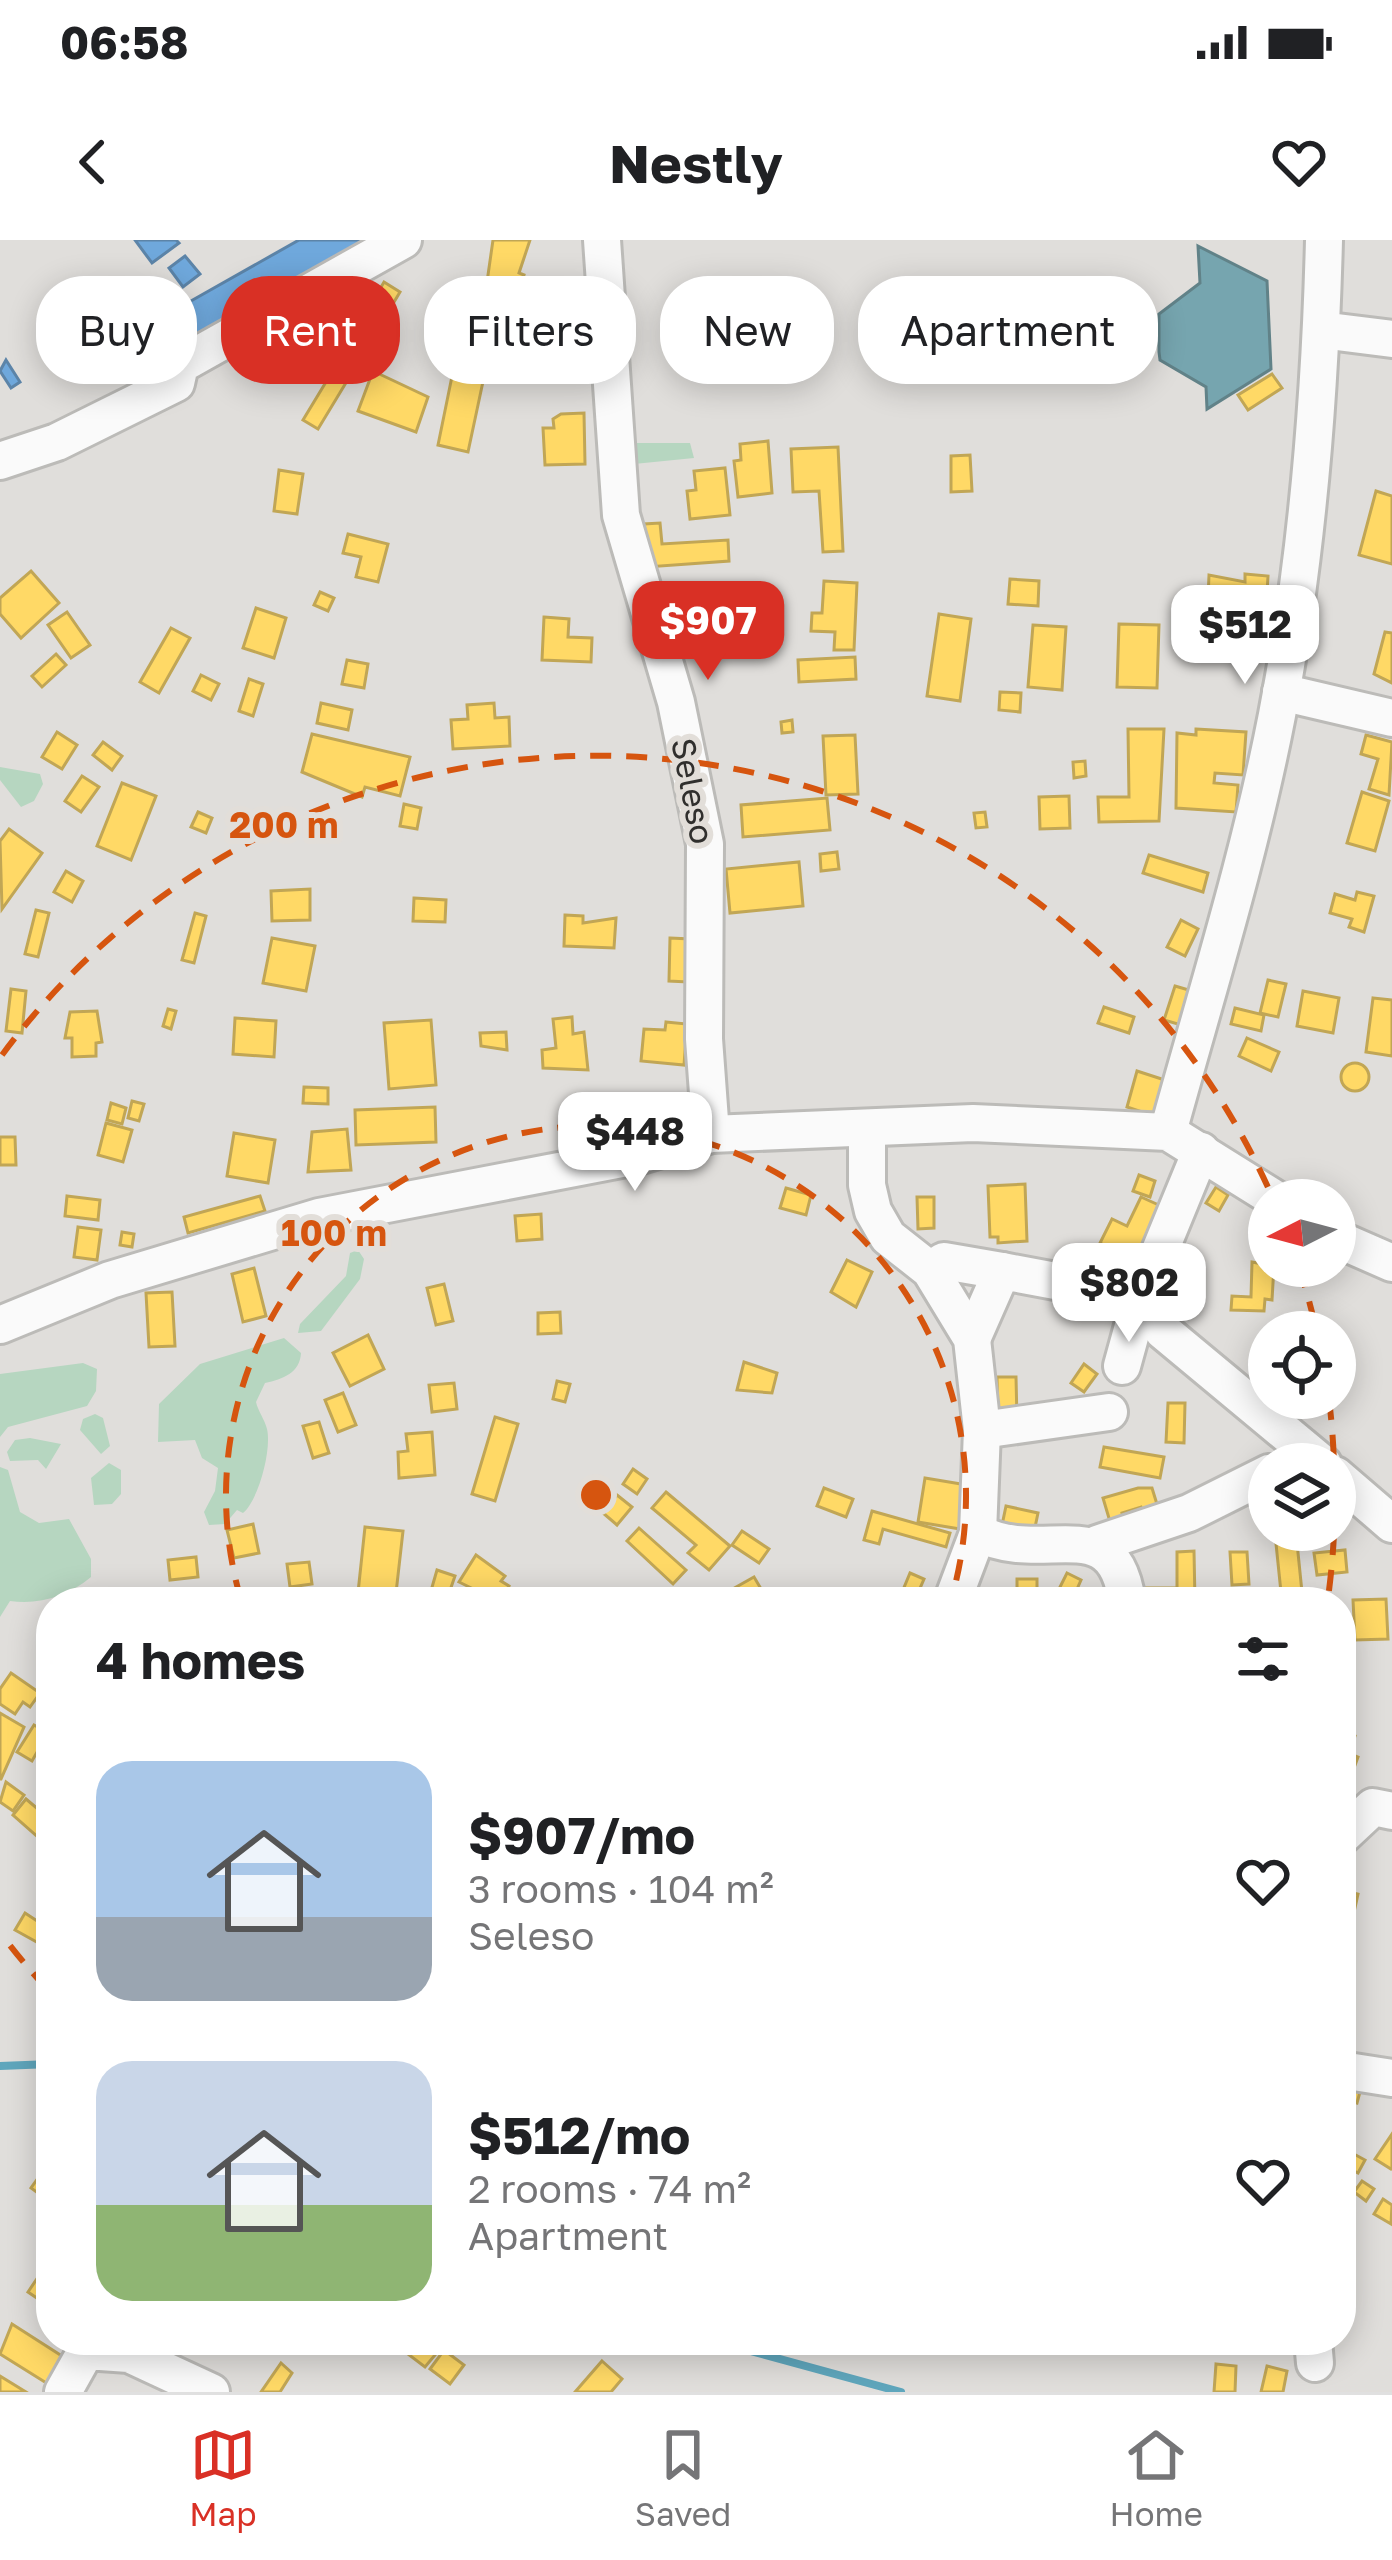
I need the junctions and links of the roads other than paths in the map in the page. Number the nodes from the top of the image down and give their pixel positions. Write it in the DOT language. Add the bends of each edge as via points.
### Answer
graph roads {
  1 [pos="403,240"];
  2 [pos="602,240"];
  3 [pos="1324,240"];
  4 [pos="1321,330"];
  5 [pos="1392,339"];
  6 [pos="0,461"];
  7 [pos="1281,692"];
  8 [pos="1392,718"];
  9 [pos="867,1131"];
  10 [pos="1168,1132"];
  11 [pos="711,1134"];
  12 [pos="1201,1151"];
  13 [pos="1248,1182"];
  14 [pos="1356,1247"];
  15 [pos="1392,1263"];
  16 [pos="930,1270"];
  17 [pos="1002,1271"];
  18 [pos="1141,1297"];
  19 [pos="0,1325"];
  20 [pos="972,1339"];
  21 [pos="1122,1366"];
  22 [pos="1109,1412"];
  23 [pos="982,1430"];
  24 [pos="1290,1443"];
  25 [pos="1248,1484"];
  26 [pos="1356,1496"];
  27 [pos="1392,1524"];
  28 [pos="979,1533"];
  29 [pos="1097,1544"];
  30 [pos="958,1587"];
  31 [pos="1122,1587"];
  32 [pos="1392,1811"];
  33 [pos="1356,1823"];
  34 [pos="1356,2072"];
  35 [pos="1392,2078"];
  36 [pos="83,2355"];
  37 [pos="131,2355"];
  38 [pos="63,2392"];
  39 [pos="211,2392"];
  1 -- 6 [label="street" via="180,365 176,383"];
  2 -- 11 [label="street, Seleso" via="621,515 676,702 705,844"];
  3 -- 4 [label="street"];
  4 -- 5 [label="street"];
  4 -- 7 [label="street"];
  7 -- 8 [label="street"];
  7 -- 10 [label="street"];
  9 -- 10 [label="street" via="973,1123"];
  9 -- 11 [label="street"];
  9 -- 16 [label="street" via="873,1211 888,1237"];
  10 -- 12 [label="street"];
  11 -- 19 [label="street" via="637,1156 319,1217 110,1280"];
  12 -- 13 [label="street"];
  12 -- 18 [label="street"];
  14 -- 15 [label="street"];
  16 -- 17 [label="street" via="944,1261"];
  16 -- 20 [label="street"];
  17 -- 18 [label="street"];
  17 -- 20 [label="street"];
  18 -- 21 [label="street"];
  18 -- 24 [label="street" via="1163,1331"];
  20 -- 23 [label="street"];
  22 -- 23 [label="street"];
  23 -- 28 [label="street"];
  25 -- 29 [label="street"];
  26 -- 27 [label="street"];
  28 -- 29 [label="street" via="1013,1544"];
  28 -- 30 [label="street"];
  29 -- 31 [label="street" via="1108,1550"];
  32 -- 33 [label="street" via="1373,1807"];
  34 -- 35 [label="street"];
  36 -- 38 [label="street"];
  37 -- 39 [label="street"];
}
